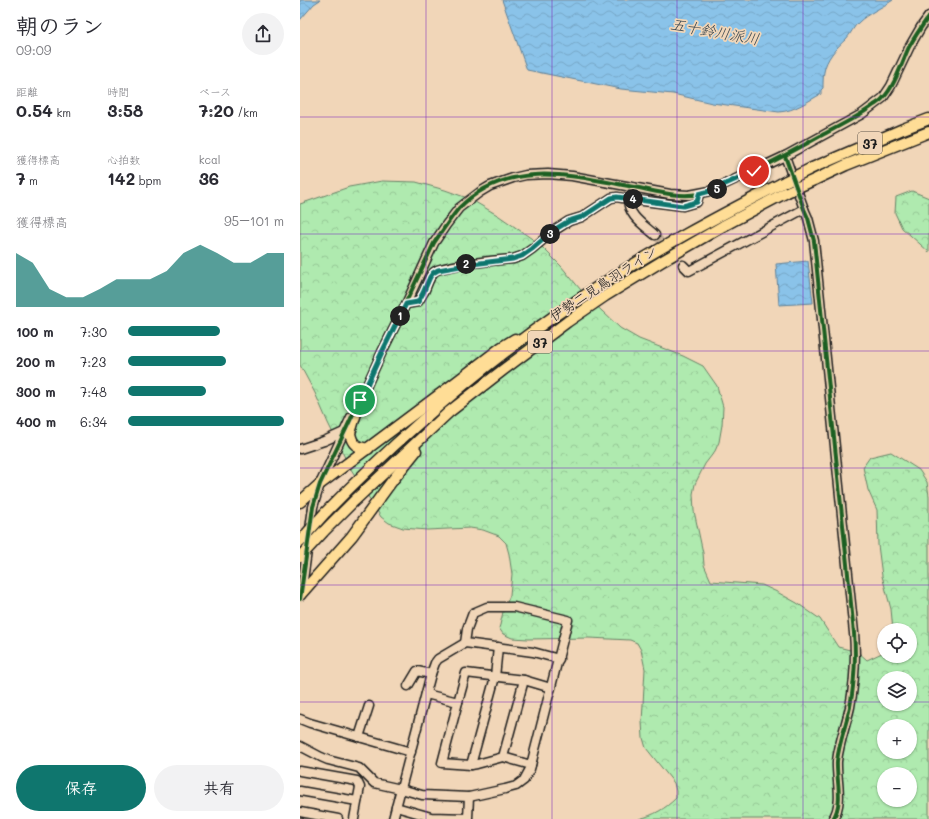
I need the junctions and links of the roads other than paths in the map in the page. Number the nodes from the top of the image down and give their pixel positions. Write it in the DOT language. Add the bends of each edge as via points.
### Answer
graph roads {
  1 [pos="929,16"];
  2 [pos="929,119"];
  3 [pos="929,132"];
  4 [pos="785,156"];
  5 [pos="699,194"];
  6 [pos="628,199"];
  7 [pos="804,209"];
  8 [pos="655,235"];
  9 [pos="683,265"];
  10 [pos="406,304"];
  11 [pos="560,313"];
  12 [pos="476,391"];
  13 [pos="360,400"];
  14 [pos="344,432"];
  15 [pos="300,449"];
  16 [pos="368,449"];
  17 [pos="320,484"];
  18 [pos="300,502"];
  19 [pos="300,541"];
  20 [pos="300,557"];
  21 [pos="300,596"];
  22 [pos="465,643"];
  23 [pos="498,647"];
  24 [pos="559,659"];
  25 [pos="431,674"];
  26 [pos="495,676"];
  27 [pos="524,680"];
  28 [pos="408,686"];
  29 [pos="552,688"];
  30 [pos="426,694"];
  31 [pos="458,702"];
  32 [pos="369,706"];
  33 [pos="300,719"];
  34 [pos="359,737"];
  35 [pos="300,746"];
  36 [pos="411,752"];
  37 [pos="503,757"];
  38 [pos="471,765"];
  39 [pos="531,765"];
  40 [pos="300,771"];
  41 [pos="401,789"];
  42 [pos="300,791"];
  43 [pos="469,797"];
  44 [pos="357,800"];
  45 [pos="396,807"];
  46 [pos="300,812"];
  47 [pos="337,819"];
  48 [pos="354,819"];
  49 [pos="393,819"];
  50 [pos="468,819"];
  51 [pos="833,819"];
  1 -- 4 [label="street" via="910,46 884,98 862,114"];
  2 -- 11 [label="main road, 伊勢二見鳥羽ライン / 37, bridge" via="786,181 659,250"];
  3 -- 12 [label="main road, 伊勢二見鳥羽ライン / 37, bridge" via="846,165 787,192 723,226 605,296 550,334"];
  4 -- 5 [label="street" via="723,186"];
  4 -- 7 [label="street"];
  5 -- 6 [label="street" via="697,202 683,206"];
  5 -- 10 [label="street" via="670,194 548,174 526,175 490,186 460,208 446,225 434,242"];
  6 -- 8 [label="street" via="633,215"];
  6 -- 10 [label="street" via="611,198 582,217 554,230 522,256 438,270 430,277 418,302"];
  7 -- 9 [label="street" via="689,270"];
  7 -- 51 [label="street" via="816,255 855,644 852,697 839,749 839,797 837,813"];
  10 -- 13 [label="street"];
  11 -- 16 [label="main road" via="502,346"];
  11 -- 19 [label="main road, 伊勢二見鳥羽ライン / 37, bridge" via="494,361 398,443 347,491"];
  12 -- 20 [label="main road, 伊勢二見鳥羽ライン / 37, bridge" via="449,412 354,501"];
  12 -- 21 [label="main road" via="406,463 352,536"];
  13 -- 14 [label="street"];
  13 -- 16 [label="main road" via="350,433 356,446"];
  14 -- 15 [label="street"];
  14 -- 17 [label="street"];
  16 -- 17 [label="main road"];
  17 -- 18 [label="main road"];
  17 -- 21 [label="street" via="313,507"];
  22 -- 23 [label="street"];
  22 -- 24 [label="street" via="473,613 487,607 514,607 568,620"];
  22 -- 25 [label="street" via="438,659"];
  23 -- 24 [label="street"];
  23 -- 26 [label="street"];
  24 -- 29 [label="street"];
  25 -- 28 [label="street" via="417,671"];
  25 -- 30 [label="street"];
  26 -- 27 [label="street"];
  26 -- 31 [label="street" via="466,673"];
  26 -- 38 [label="street"];
  27 -- 29 [label="street"];
  27 -- 37 [label="street"];
  29 -- 39 [label="street"];
  30 -- 31 [label="street"];
  30 -- 36 [label="street"];
  31 -- 38 [label="street" via="442,763"];
  32 -- 34 [label="street"];
  33 -- 34 [label="street"];
  34 -- 36 [label="street"];
  35 -- 41 [label="street" via="321,758 359,768 374,783"];
  36 -- 41 [label="street"];
  37 -- 38 [label="street"];
  37 -- 39 [label="street"];
  39 -- 43 [label="street" via="524,780 516,786"];
  40 -- 44 [label="street" via="356,781 360,787"];
  41 -- 43 [label="street" via="422,795"];
  41 -- 45 [label="street"];
  42 -- 44 [label="street"];
  43 -- 50 [label="street"];
  44 -- 48 [label="street"];
  45 -- 49 [label="street"];
  45 -- 50 [label="street" via="431,817"];
  46 -- 47 [label="street"];
}
